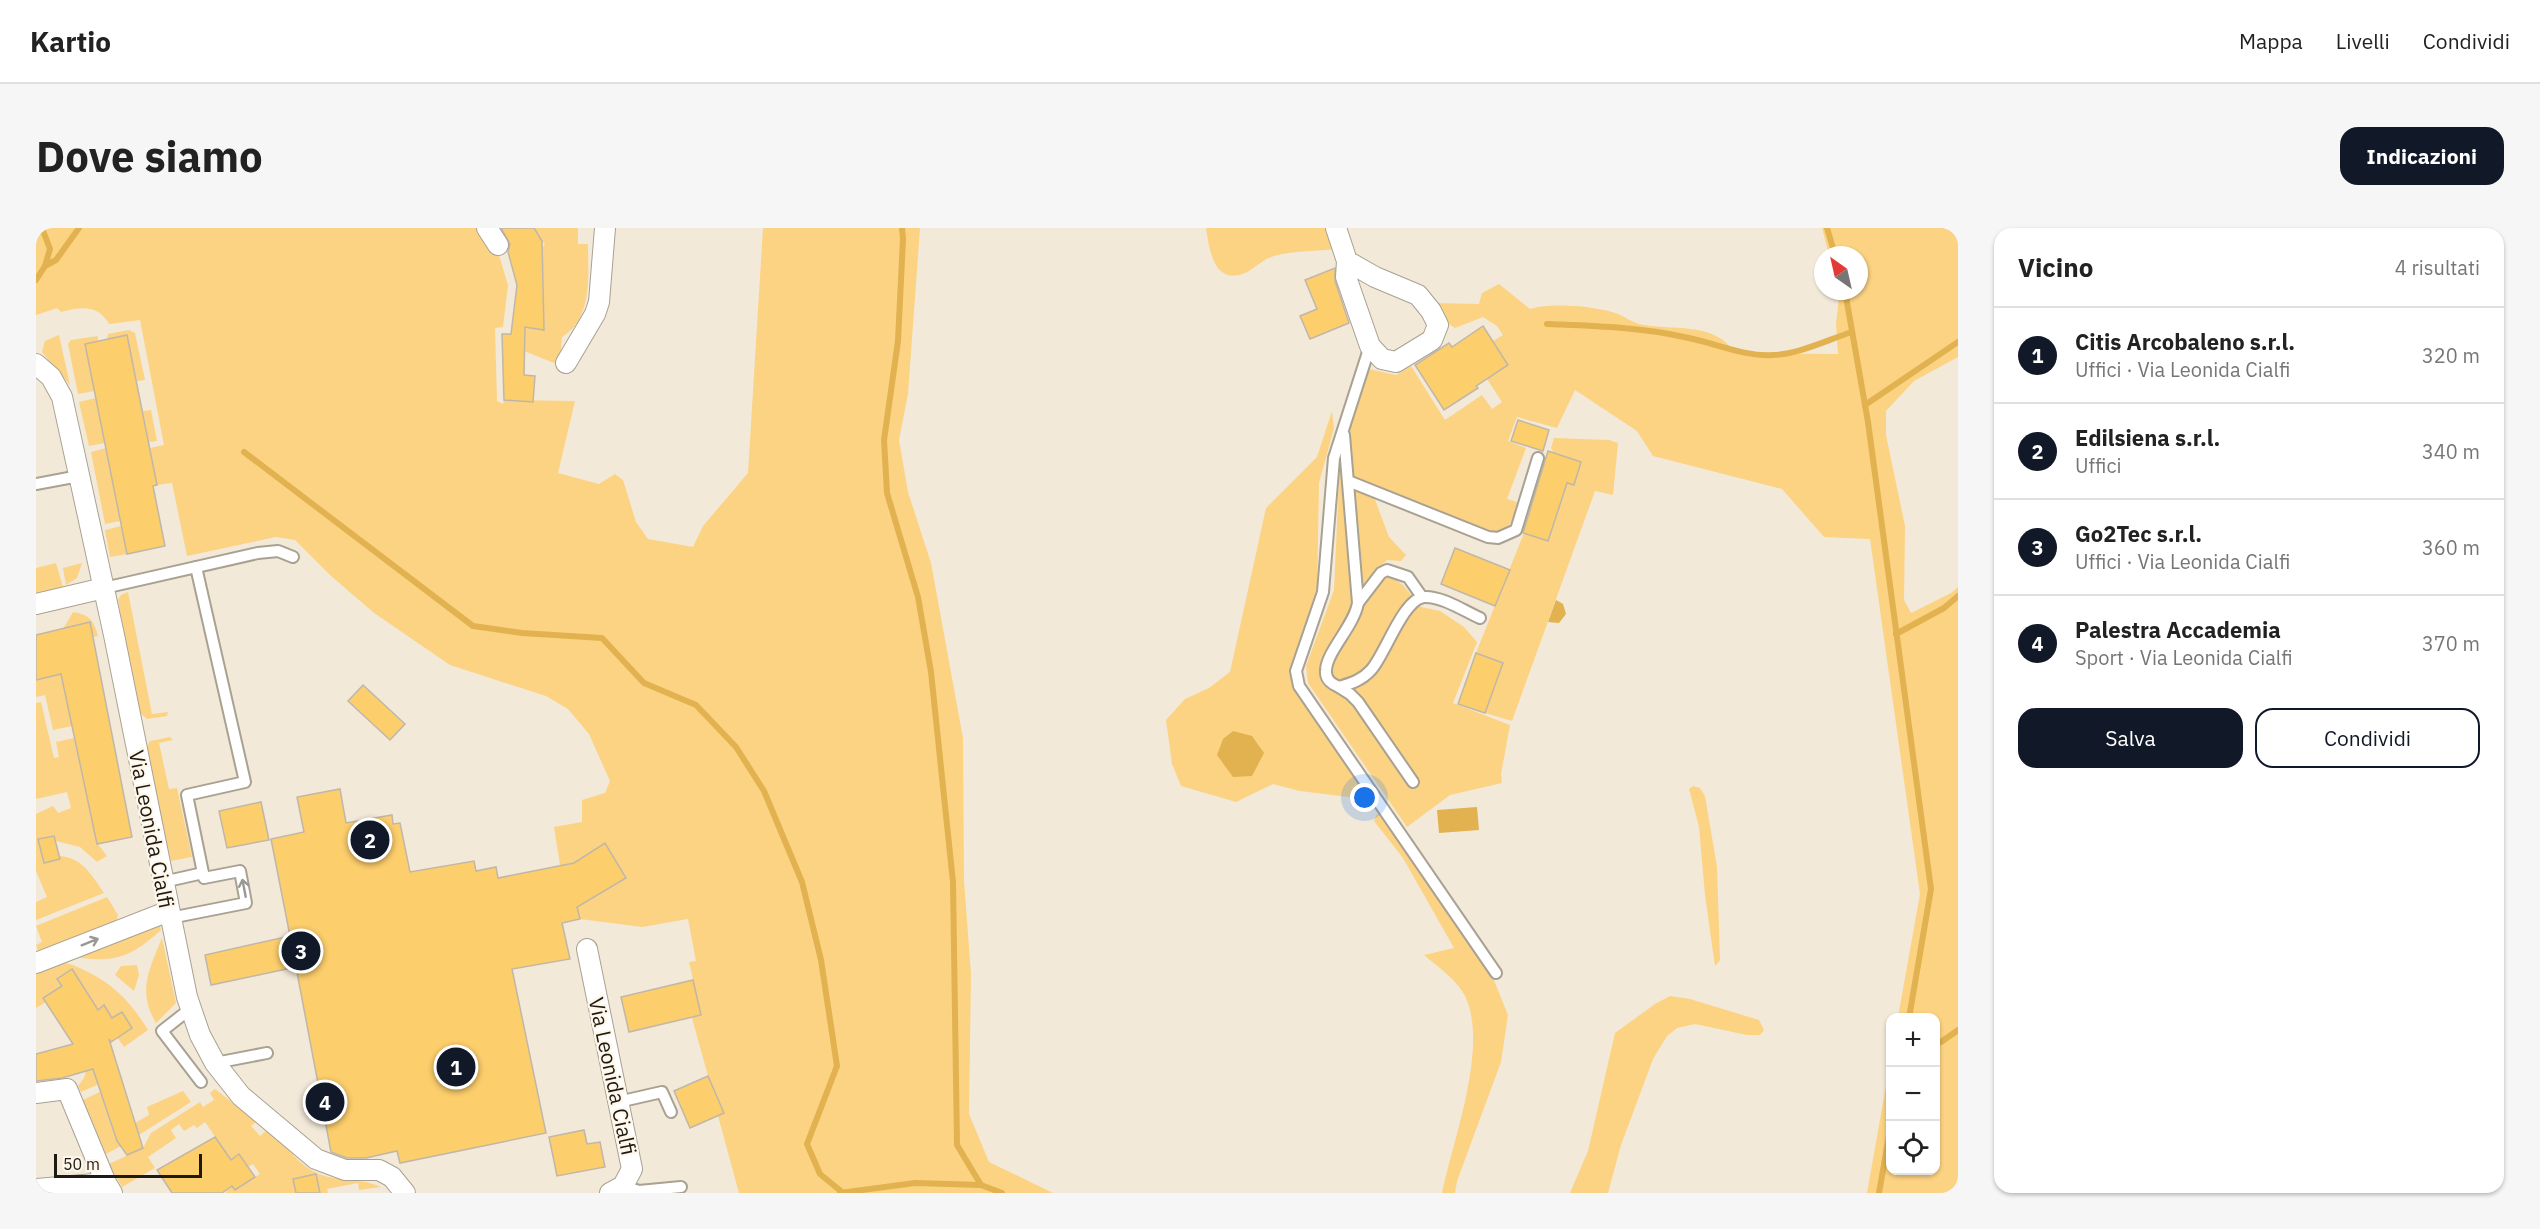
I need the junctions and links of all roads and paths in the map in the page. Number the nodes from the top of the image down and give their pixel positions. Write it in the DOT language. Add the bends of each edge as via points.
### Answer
graph roads {
  1 [pos="487,228"];
  2 [pos="605,228"];
  3 [pos="1336,228"];
  4 [pos="498,245"];
  5 [pos="1347,261"];
  6 [pos="1370,346"];
  7 [pos="566,363"];
  8 [pos="36,364"];
  9 [pos="1344,429"];
  10 [pos="1538,458"];
  11 [pos="79,476"];
  12 [pos="1348,481"];
  13 [pos="36,484"];
  14 [pos="293,557"];
  15 [pos="196,567"];
  16 [pos="104,588"];
  17 [pos="1422,597"];
  18 [pos="1358,603"];
  19 [pos="36,604"];
  20 [pos="1480,618"];
  21 [pos="1339,687"];
  22 [pos="1413,782"];
  23 [pos="203,873"];
  24 [pos="163,882"];
  25 [pos="169,914"];
  26 [pos="587,949"];
  27 [pos="36,963"];
  28 [pos="1496,973"];
  29 [pos="190,1010"];
  30 [pos="267,1053"];
  31 [pos="215,1063"];
  32 [pos="201,1082"];
  33 [pos="36,1093"];
  34 [pos="618,1102"];
  35 [pos="671,1112"];
  36 [pos="681,1187"];
  37 [pos="109,1188"];
  38 [pos="36,1189"];
  39 [pos="616,1190"];
  40 [pos="405,1193"];
  1 -- 4 [label="street"];
  2 -- 7 [label="street" via="599,302"];
  3 -- 5 [label="street"];
  5 -- 6 [label="street" via="1346,277"];
  5 -- 6 [label="street" via="1418,295 1438,325 1432,340 1396,362 1382,359"];
  6 -- 9 [label="lane"];
  8 -- 11 [label="street, Via Leonida Cialfi" via="51,377 62,397"];
  9 -- 12 [label="lane"];
  9 -- 28 [label="lane" via="1334,458 1323,592 1296,671 1299,686"];
  10 -- 12 [label="lane" via="1516,530 1498,538"];
  11 -- 13 [label="lane"];
  11 -- 16 [label="street, Via Leonida Cialfi"];
  12 -- 18 [label="lane"];
  14 -- 15 [label="lane" via="268,551"];
  15 -- 16 [label="lane"];
  15 -- 23 [label="lane" via="244,782 187,795"];
  16 -- 19 [label="street"];
  16 -- 24 [label="street, Via Leonida Cialfi"];
  17 -- 18 [label="lane" via="1408,577 1387,570"];
  17 -- 20 [label="lane" via="1435,598"];
  17 -- 21 [label="lane" via="1401,618 1372,669 1358,681"];
  18 -- 21 [label="lane" via="1356,615 1325,673 1330,683"];
  21 -- 22 [label="lane" via="1358,702"];
  23 -- 24 [label="lane"];
  25 -- 23 [label="lane, one-way" via="246,903 240,871 204,878"];
  24 -- 25 [label="street, Via Leonida Cialfi"];
  27 -- 25 [label="street, one-way"];
  25 -- 29 [label="street, Via Leonida Cialfi"];
  26 -- 34 [label="street, Via Leonida Cialfi"];
  29 -- 31 [label="street, Via Leonida Cialfi"];
  29 -- 32 [label="lane" via="162,1031"];
  30 -- 31 [label="lane"];
  31 -- 40 [label="street, Via Leonida Cialfi" via="241,1096 316,1159 345,1170 379,1170 392,1177"];
  33 -- 37 [label="street" via="67,1089"];
  34 -- 35 [label="lane" via="662,1092"];
  34 -- 39 [label="street, Via Leonida Cialfi" via="632,1169"];
  36 -- 39 [label="lane"];
  37 -- 38 [label="street"];
}
